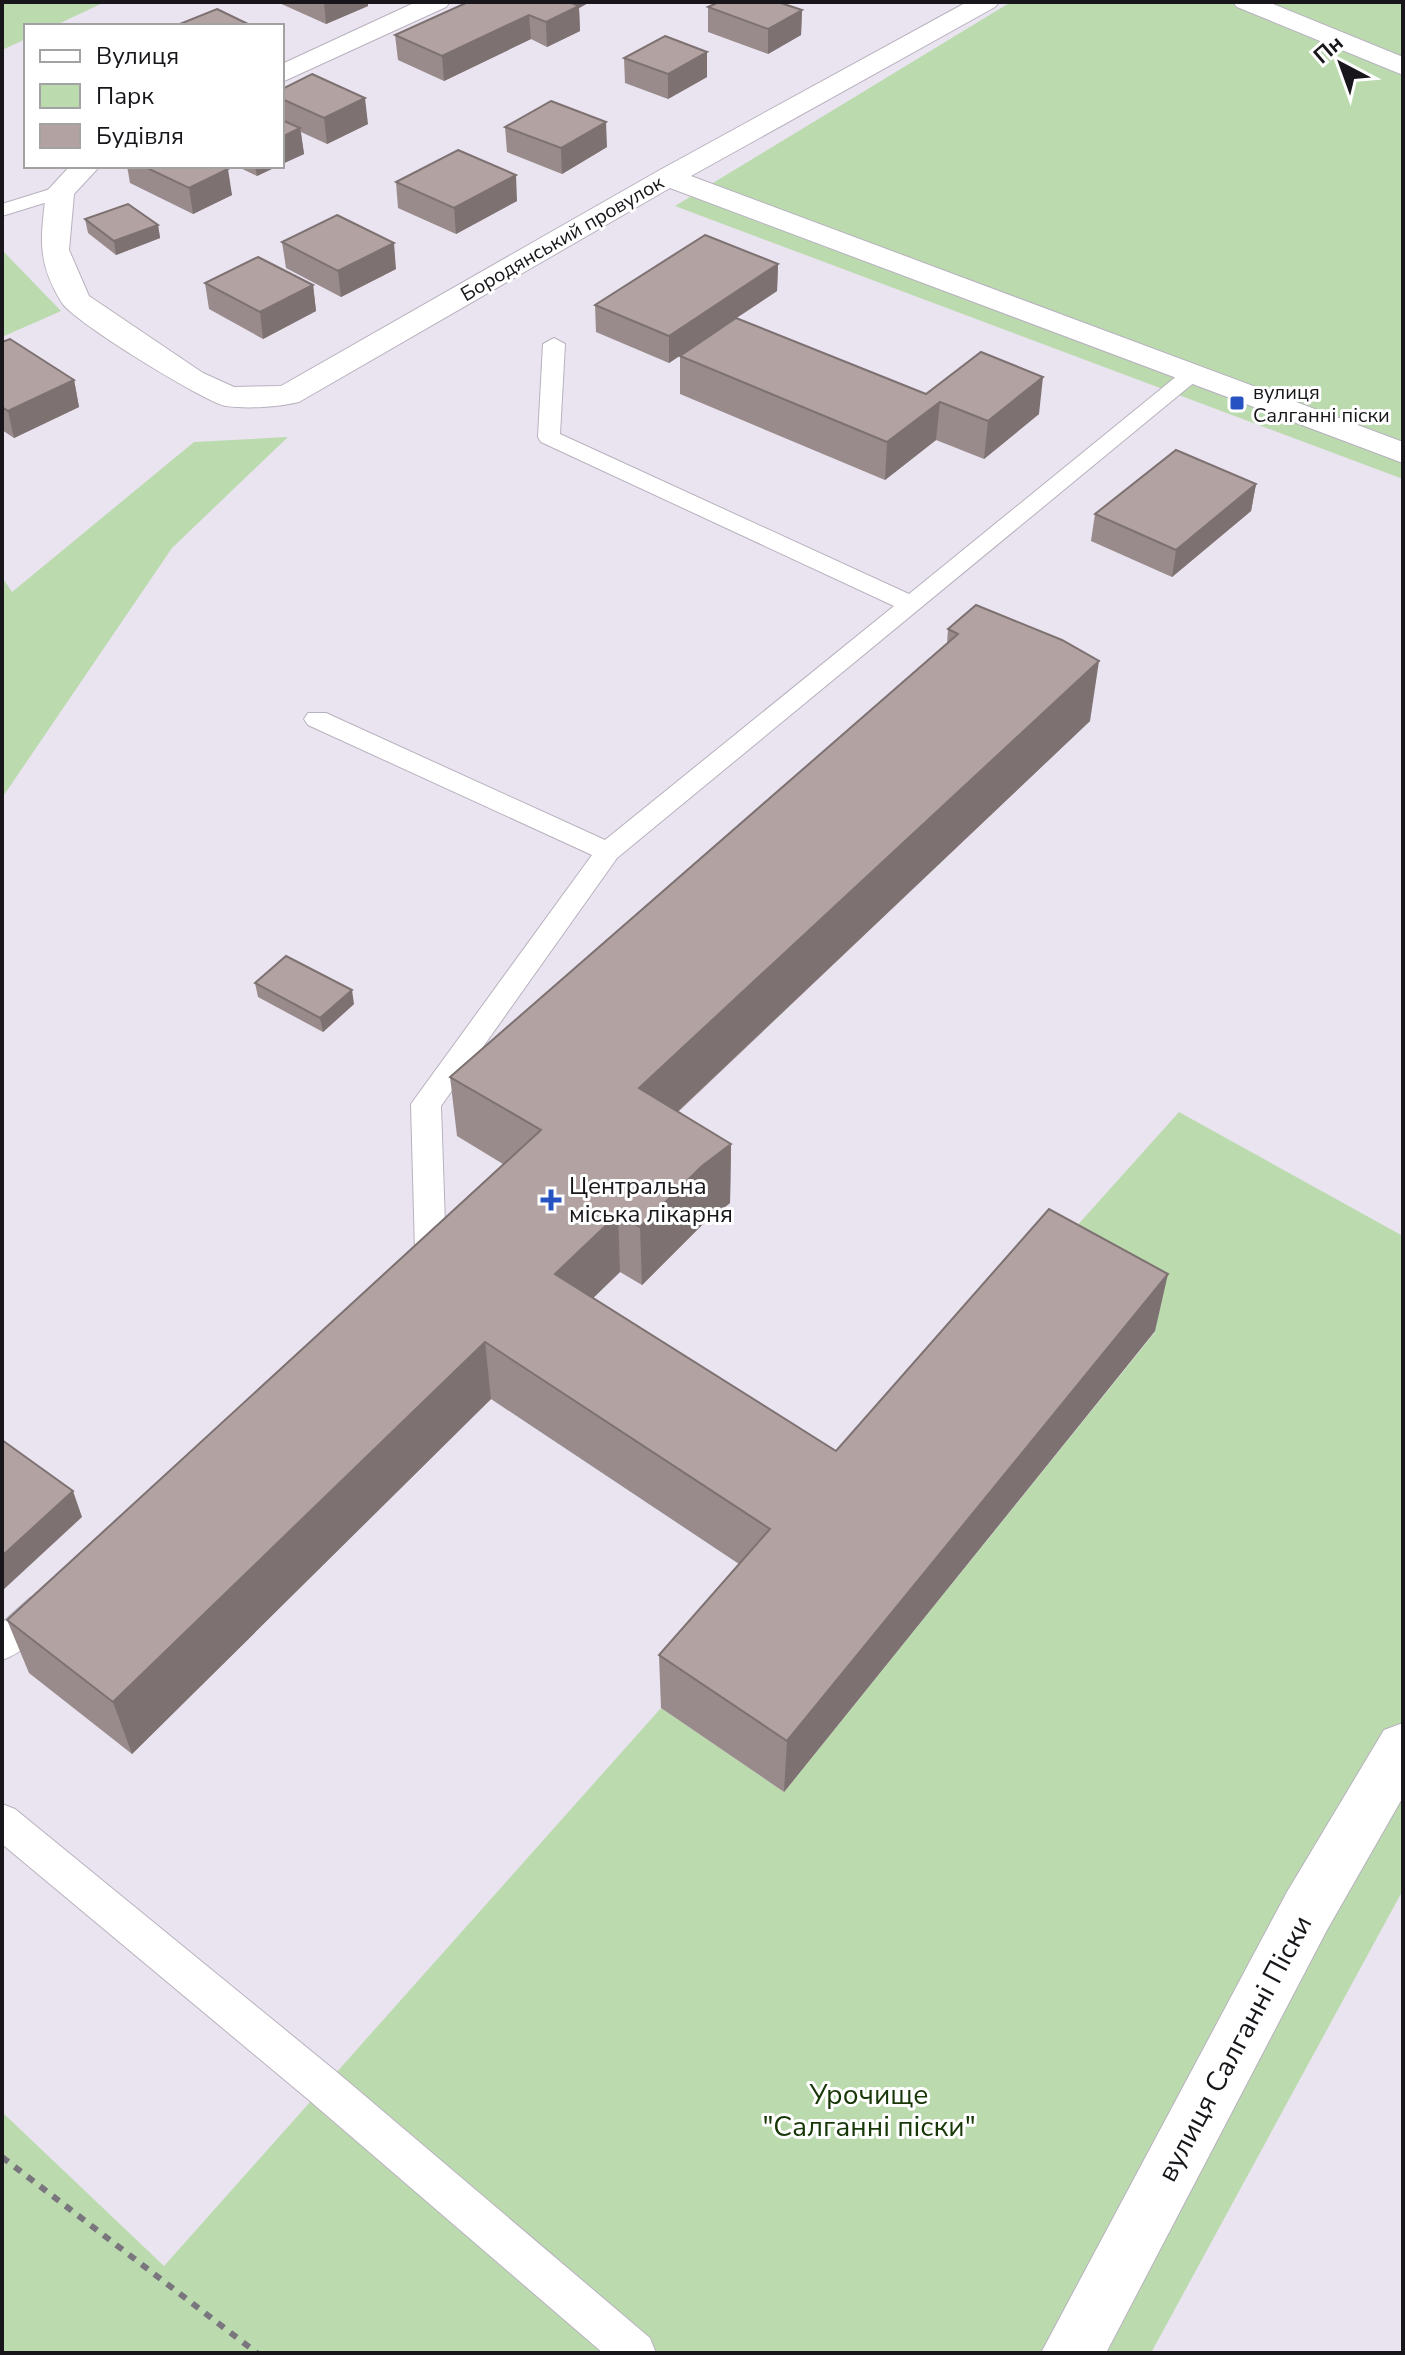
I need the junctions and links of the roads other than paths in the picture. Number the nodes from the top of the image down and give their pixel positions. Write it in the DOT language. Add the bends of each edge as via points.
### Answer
graph roads {
  1 [pos="437,2"];
  2 [pos="986,2"];
  3 [pos="1246,2"];
  4 [pos="1403,67"];
  5 [pos="284,73"];
  6 [pos="84,168"];
  7 [pos="668,177"];
  8 [pos="60,192"];
  9 [pos="2,210"];
  10 [pos="554,344"];
  11 [pos="1191,376"];
  12 [pos="1403,453"];
  13 [pos="912,605"];
  14 [pos="317,719"];
  15 [pos="608,852"];
  16 [pos="396,1287"];
  17 [pos="60,1593"];
  18 [pos="2,1645"];
  19 [pos="1403,1747"];
  20 [pos="2,1821"];
  21 [pos="635,2353"];
  22 [pos="1072,2353"];
  1 -- 5 [label="street"];
  2 -- 7 [label="street, Бородянський провулок"];
  3 -- 4 [label="street"];
  6 -- 8 [label="street"];
  7 -- 8 [label="street, Бородянський провулок" via="288,395 229,397 192,380 76,301 54,250"];
  7 -- 11 [label="street"];
  8 -- 9 [label="lane"];
  10 -- 13 [label="lane" via="549,437"];
  11 -- 12 [label="street"];
  11 -- 13 [label="lane"];
  13 -- 15 [label="lane"];
  14 -- 15 [label="lane"];
  15 -- 16 [label="lane" via="426,1104 431,1255"];
  17 -- 18 [label="lane"];
  19 -- 22 [label="street, вулиця Салганні Піски" via="1307,1911"];
  20 -- 21 [label="lane"];
}
